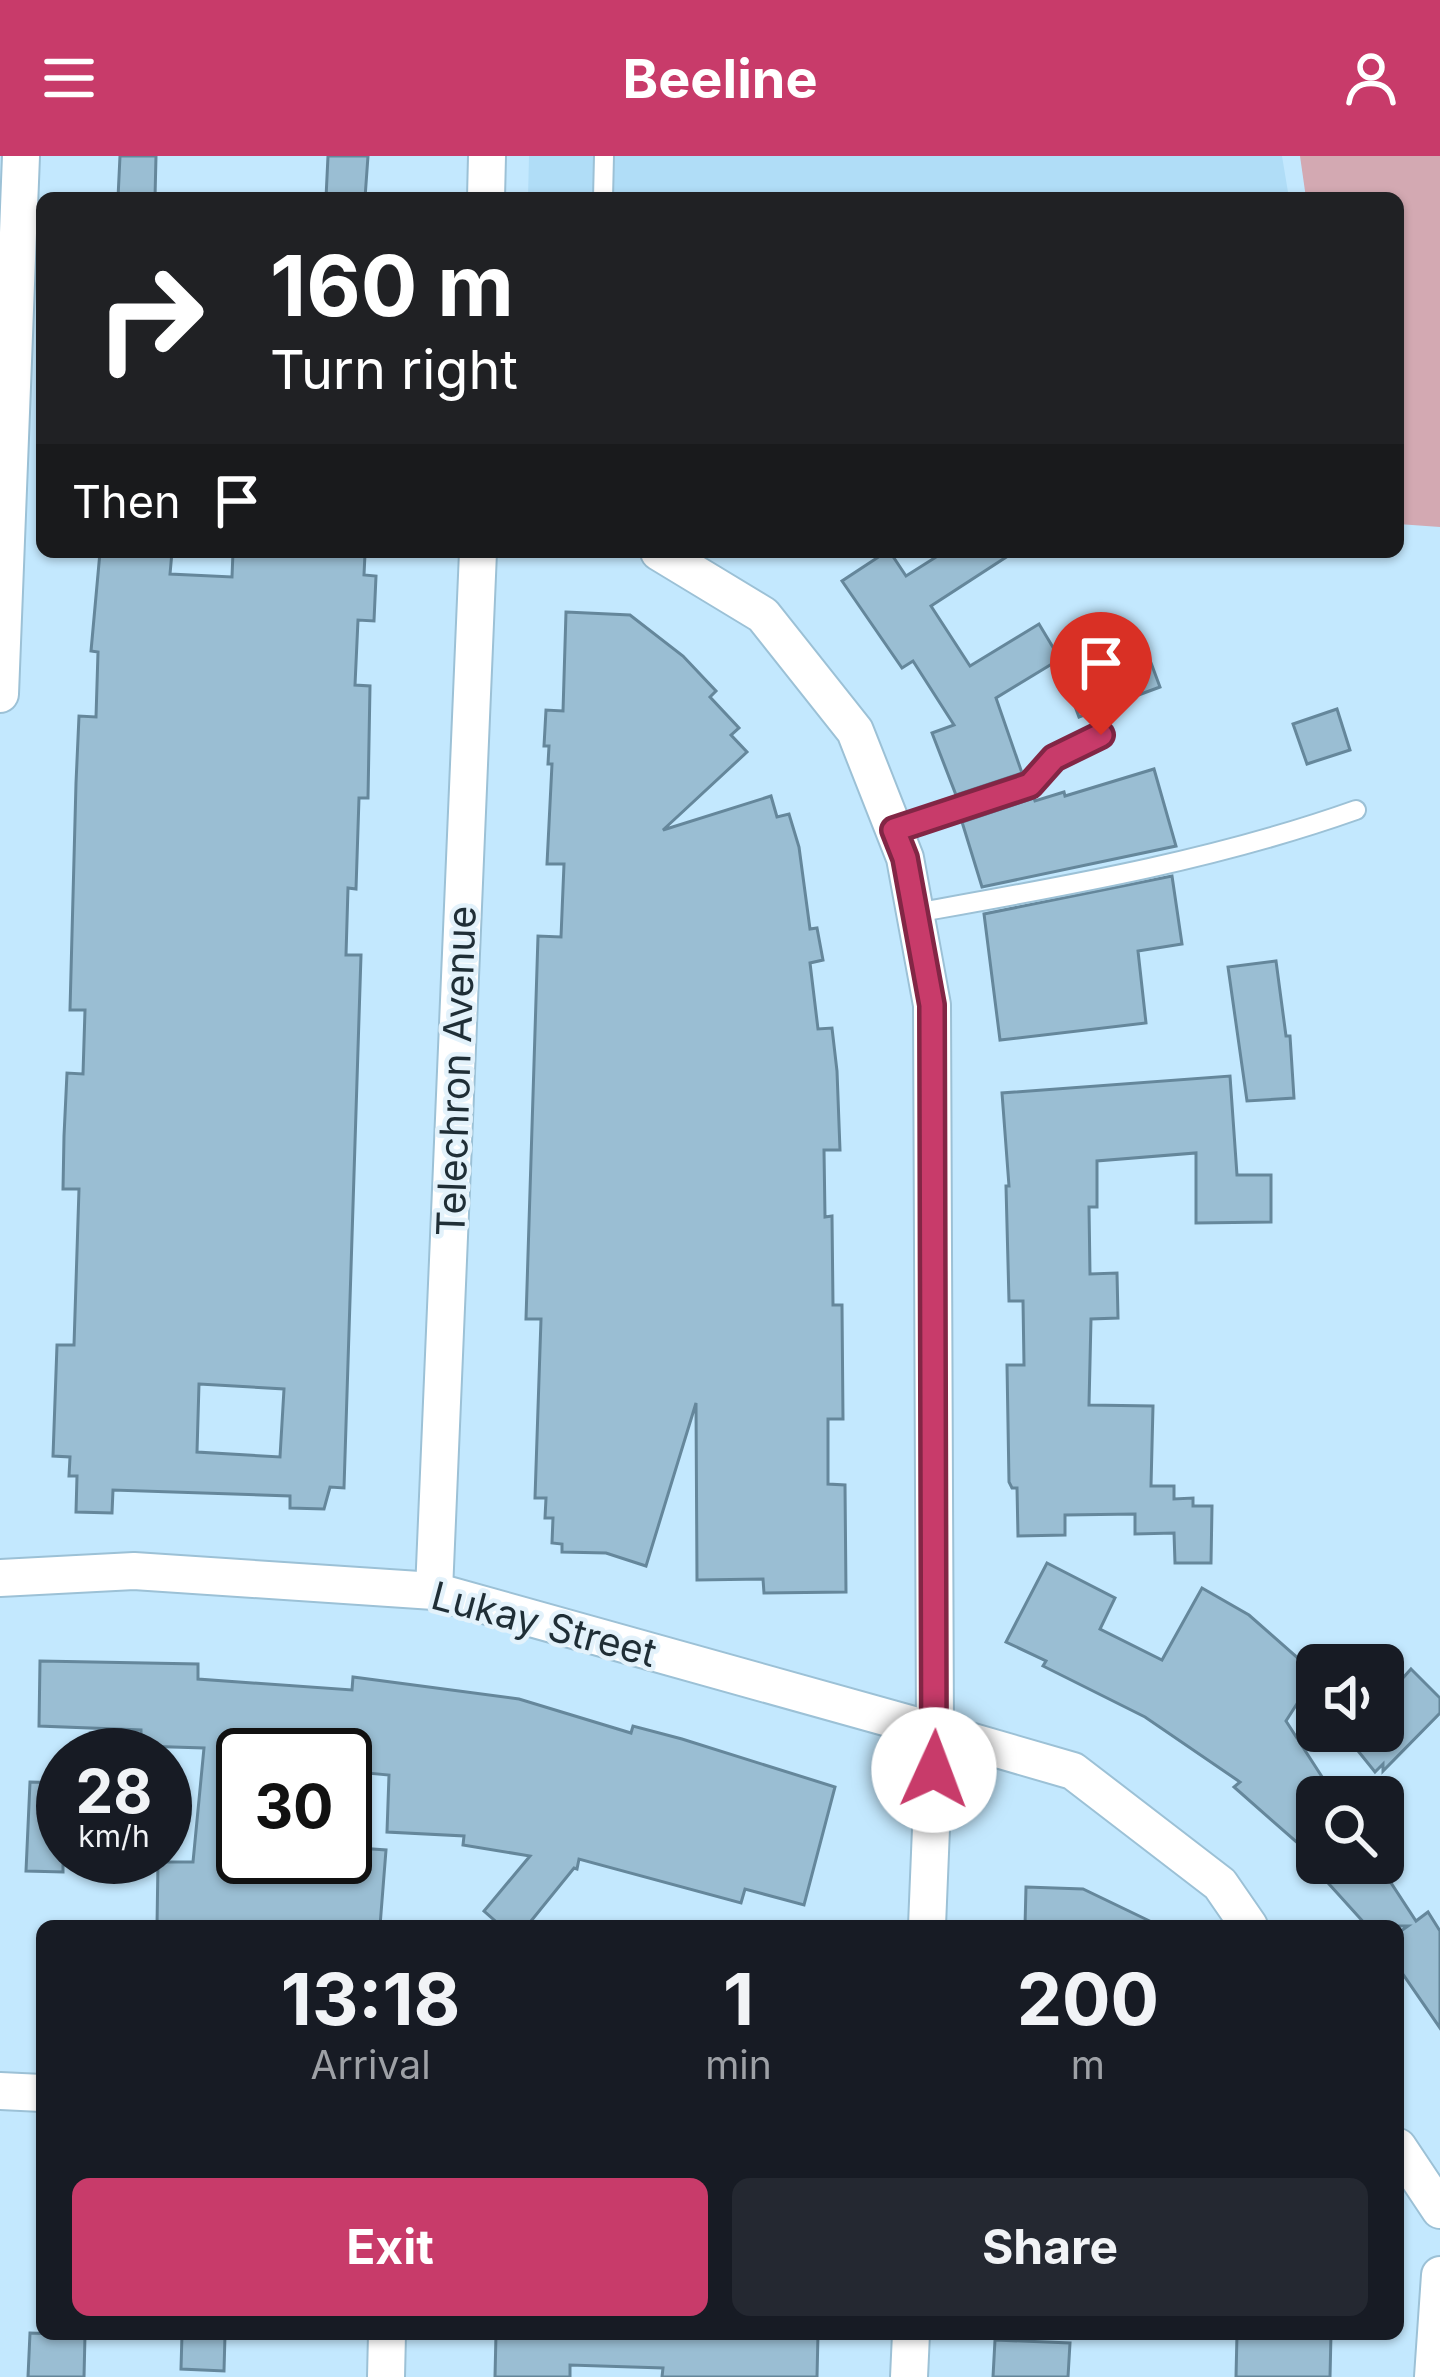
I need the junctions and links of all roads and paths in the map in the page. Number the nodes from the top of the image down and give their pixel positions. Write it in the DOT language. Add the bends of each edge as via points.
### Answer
graph roads {
  1 [pos="20,156"];
  2 [pos="488,156"];
  3 [pos="604,156"];
  4 [pos="487,192"];
  5 [pos="603,192"];
  6 [pos="478,558"];
  7 [pos="669,558"];
  8 [pos="0,694"];
  9 [pos="1101,735"];
  10 [pos="1356,811"];
  11 [pos="894,830"];
  12 [pos="915,914"];
  13 [pos="0,1578"];
  14 [pos="434,1591"];
  15 [pos="935,1731"];
  16 [pos="927,1920"];
  17 [pos="1245,1920"];
  18 [pos="0,2091"];
  19 [pos="36,2093"];
  20 [pos="1404,2156"];
  21 [pos="1440,2210"];
  22 [pos="1440,2275"];
  23 [pos="387,2340"];
  24 [pos="911,2340"];
  25 [pos="386,2377"];
  26 [pos="909,2377"];
  27 [pos="1433,2377"];
  1 -- 8 [label="street"];
  2 -- 4 [label="street"];
  3 -- 5 [label="lane"];
  6 -- 14 [label="street, Telechron Avenue"];
  7 -- 11 [label="street" via="763,615 855,731"];
  9 -- 11 [label="lane" via="1054,758 1030,785"];
  10 -- 12 [label="lane" via="1162,868"];
  11 -- 12 [label="street"];
  12 -- 15 [label="street" via="932,1005"];
  13 -- 14 [label="street, Lukay Street" via="134,1571"];
  14 -- 15 [label="street, Lukay Street"];
  15 -- 16 [label="street"];
  15 -- 17 [label="street, Lukay Street" via="1073,1771 1220,1884"];
  18 -- 19 [label="street"];
  20 -- 21 [label="street"];
  22 -- 27 [label="street"];
  23 -- 25 [label="street"];
  24 -- 26 [label="street"];
}
